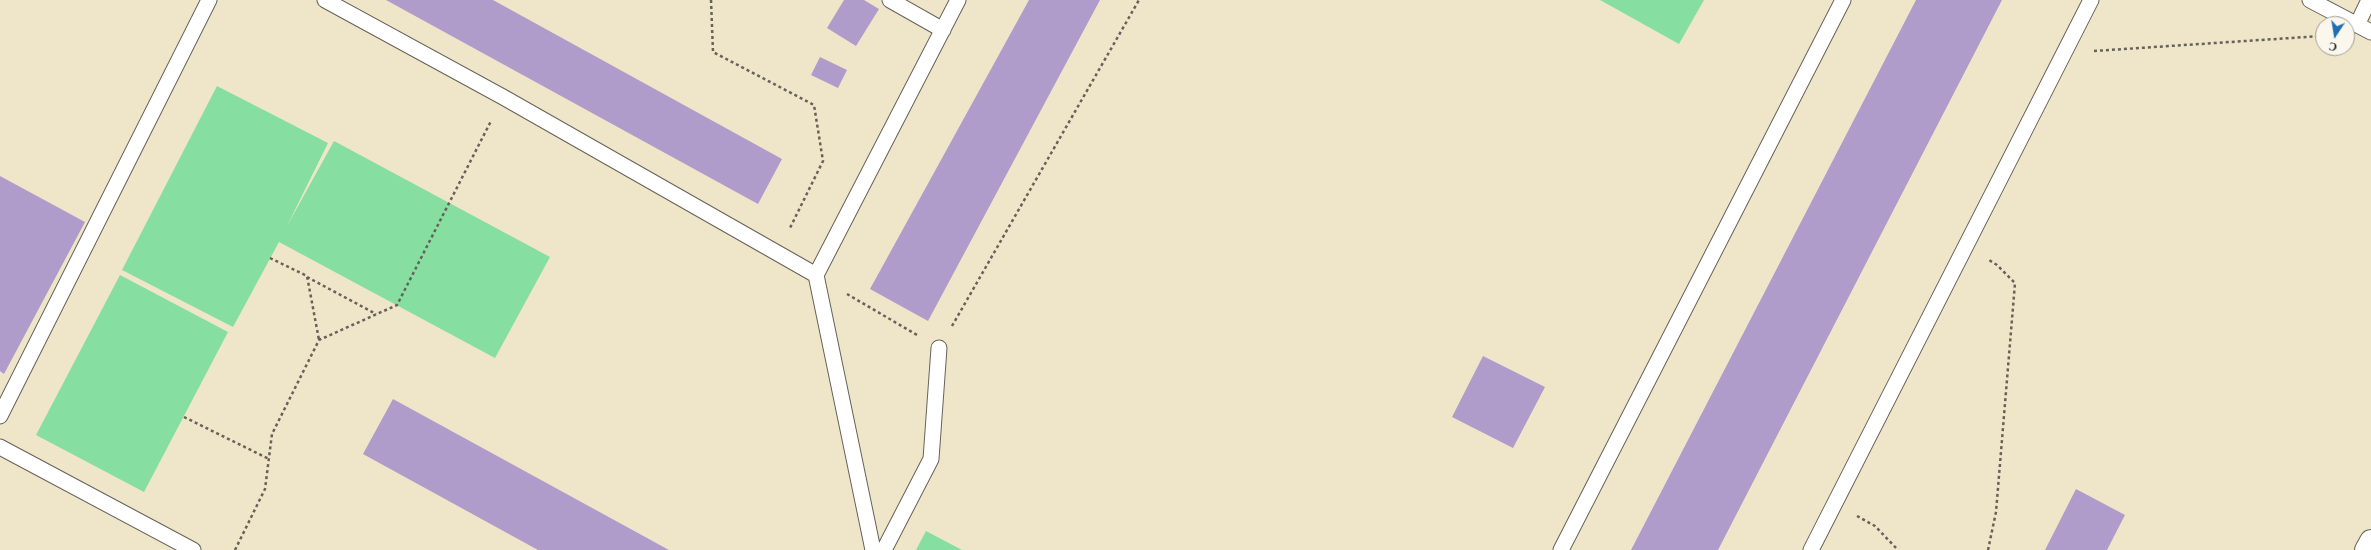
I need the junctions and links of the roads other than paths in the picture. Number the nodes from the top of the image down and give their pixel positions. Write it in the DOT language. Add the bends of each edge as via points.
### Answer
graph roads {
  1 [pos="209,0"];
  2 [pos="326,0"];
  3 [pos="890,0"];
  4 [pos="958,0"];
  5 [pos="1843,0"];
  6 [pos="2091,0"];
  7 [pos="2310,0"];
  8 [pos="2369,0"];
  9 [pos="2357,25"];
  10 [pos="943,30"];
  11 [pos="2371,32"];
  12 [pos="816,275"];
  13 [pos="939,348"];
  14 [pos="0,416"];
  15 [pos="0,447"];
  16 [pos="2371,541"];
  17 [pos="193,550"];
  18 [pos="873,550"];
  19 [pos="884,550"];
  20 [pos="1561,550"];
  21 [pos="1810,550"];
  22 [pos="2366,550"];
  1 -- 14 [label="lane"];
  2 -- 12 [label="lane" via="503,97"];
  3 -- 10 [label="lane"];
  4 -- 10 [label="lane"];
  5 -- 20 [label="lane"];
  6 -- 21 [label="lane"];
  7 -- 9 [label="lane"];
  8 -- 9 [label="lane"];
  9 -- 11 [label="lane"];
  10 -- 12 [label="lane"];
  12 -- 18 [label="lane"];
  13 -- 19 [label="lane" via="931,459"];
  15 -- 17 [label="lane"];
  16 -- 22 [label="main road"];
}
